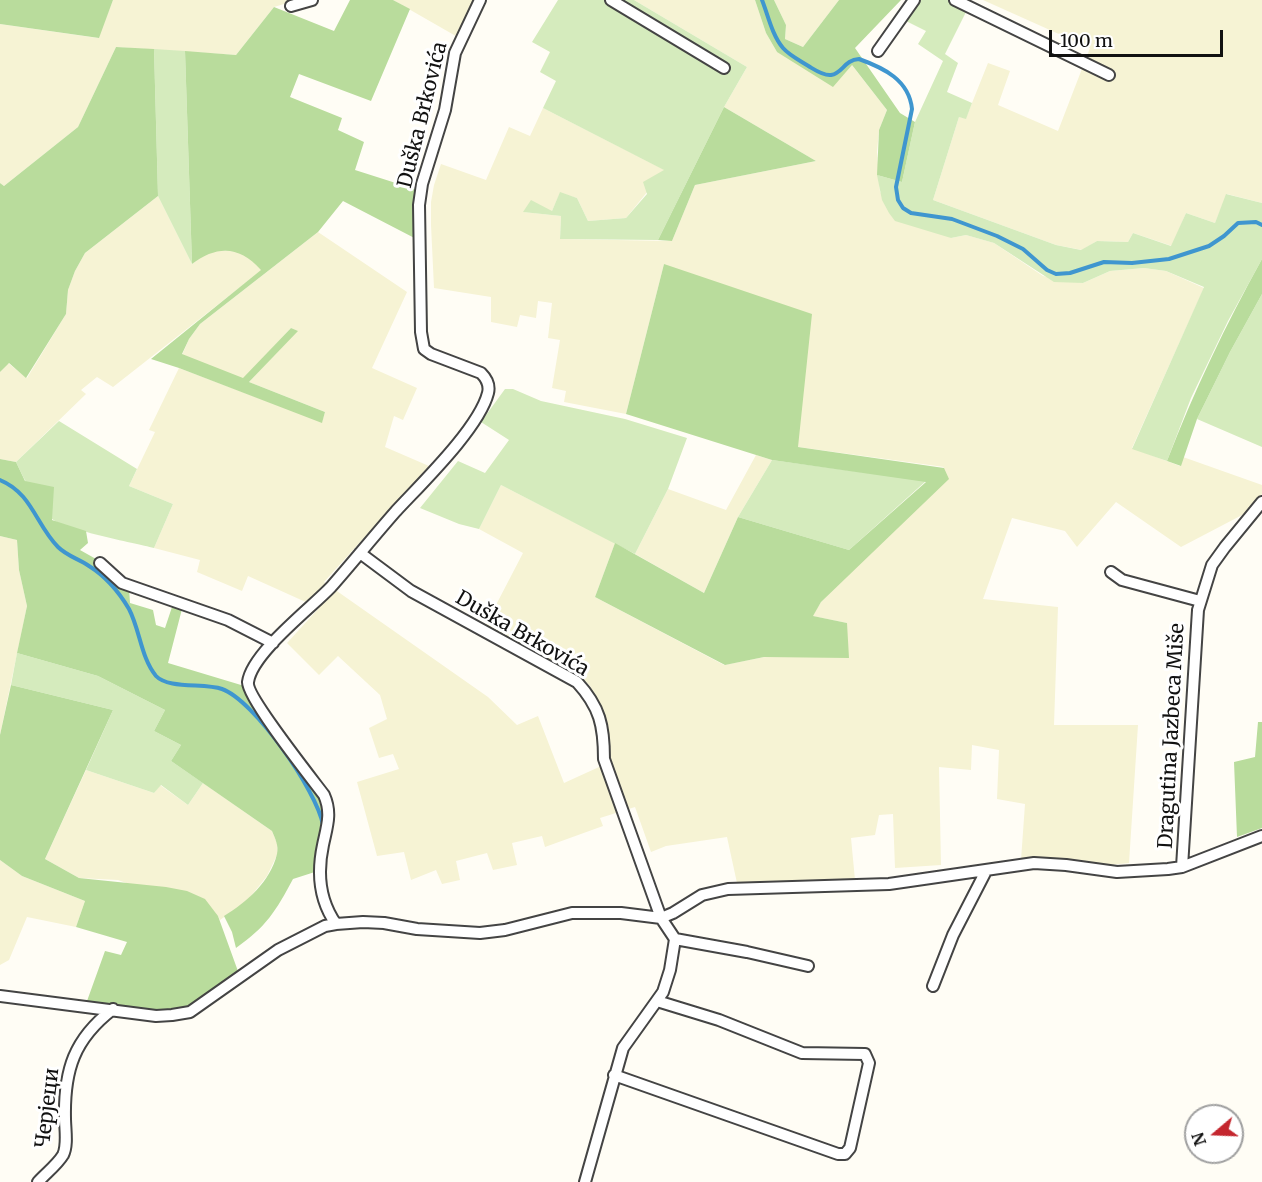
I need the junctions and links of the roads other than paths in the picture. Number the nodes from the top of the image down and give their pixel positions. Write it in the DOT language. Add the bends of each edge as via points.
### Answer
graph roads {
  1 [pos="312,0"];
  2 [pos="480,0"];
  3 [pos="610,0"];
  4 [pos="914,0"];
  5 [pos="954,0"];
  6 [pos="291,6"];
  7 [pos="878,51"];
  8 [pos="724,68"];
  9 [pos="1109,75"];
  10 [pos="1262,502"];
  11 [pos="360,553"];
  12 [pos="100,563"];
  13 [pos="1111,572"];
  14 [pos="1200,601"];
  15 [pos="273,643"];
  16 [pos="1262,836"];
  17 [pos="1182,867"];
  18 [pos="986,871"];
  19 [pos="661,918"];
  20 [pos="336,924"];
  21 [pos="675,939"];
  22 [pos="808,966"];
  23 [pos="933,986"];
  24 [pos="0,996"];
  25 [pos="657,1001"];
  26 [pos="113,1010"];
  27 [pos="614,1075"];
  28 [pos="38,1182"];
  29 [pos="585,1182"];
  1 -- 6 [label="street"];
  2 -- 11 [label="street, Duška Brkovića" via="455,53 445,110 422,184 421,332 424,349 481,373 489,390 467,432"];
  3 -- 8 [label="street"];
  4 -- 7 [label="street"];
  5 -- 9 [label="street"];
  10 -- 14 [label="street, Dragutina Jazbeca Miše" via="1212,565"];
  11 -- 15 [label="street, Duška Brkovića"];
  11 -- 19 [label="street, Duška Brkovića" via="411,591 577,682 584,690 604,731 604,759"];
  12 -- 15 [label="street" via="122,583 228,620"];
  13 -- 14 [label="street" via="1122,580"];
  14 -- 17 [label="street, Dragutina Jazbeca Miše"];
  15 -- 20 [label="street, Duška Brkovića" via="257,663 248,683 250,692 328,805 330,817 319,870 327,912"];
  16 -- 17 [label="street"];
  17 -- 18 [label="street, Dragutina Jazbeca Miše" via="1117,872 1034,863"];
  18 -- 19 [label="street, Dragutina Jazbeca Miše" via="889,884 728,889 702,895"];
  18 -- 23 [label="street" via="953,935"];
  19 -- 20 [label="street" via="572,912 480,933 384,923"];
  19 -- 21 [label="street"];
  20 -- 26 [label="street" via="278,950 190,1012 156,1016"];
  21 -- 22 [label="street"];
  21 -- 25 [label="street" via="670,970"];
  24 -- 26 [label="street"];
  25 -- 27 [label="street" via="623,1048"];
  25 -- 27 [label="street" via="719,1020 802,1053 865,1054 869,1063 850,1148 845,1154 838,1154"];
  26 -- 28 [label="street, Черјеци" via="96,1022 75,1053 66,1084 63,1154"];
  27 -- 29 [label="street"];
}
